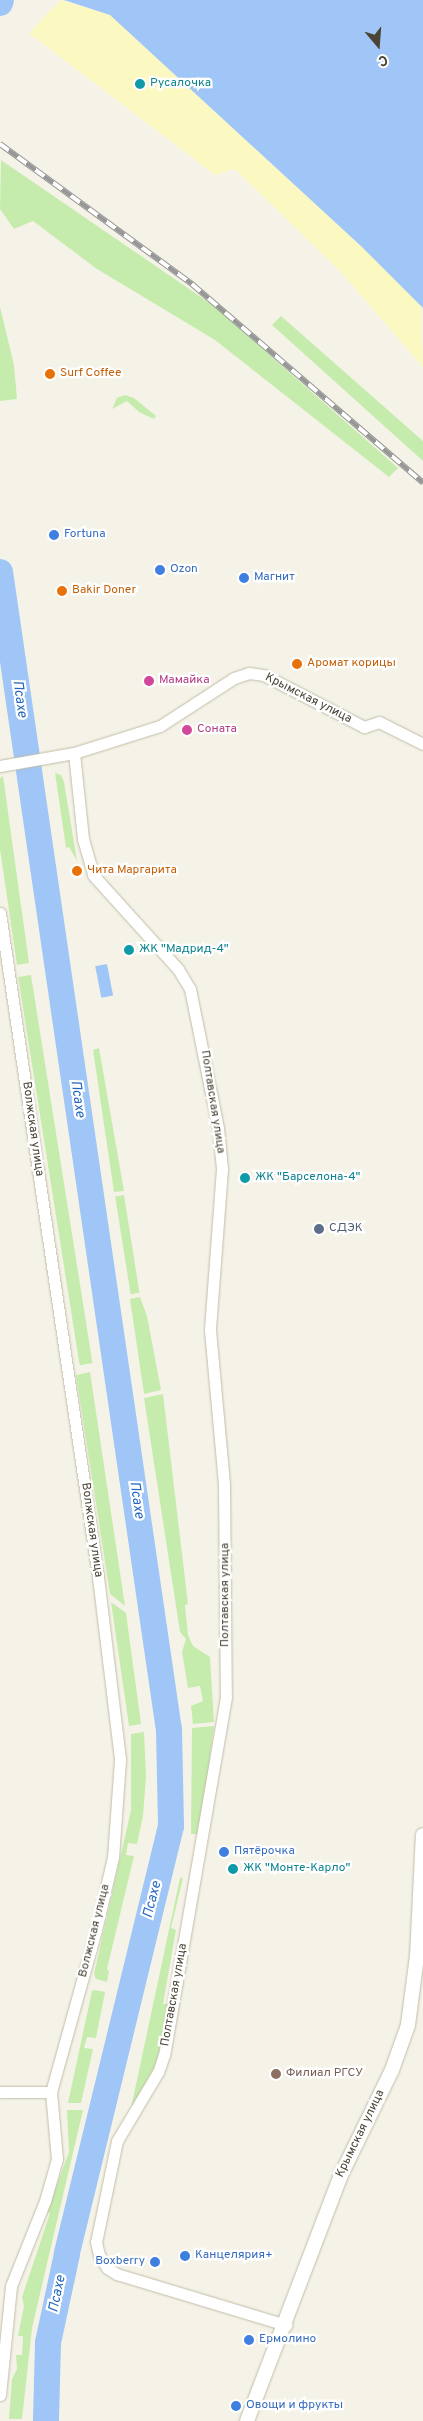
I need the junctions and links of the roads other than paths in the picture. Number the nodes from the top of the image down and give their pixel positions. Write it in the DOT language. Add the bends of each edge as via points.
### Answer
graph roads {
  1 [pos="423,744"];
  2 [pos="74,753"];
  3 [pos="3,766"];
  4 [pos="0,914"];
  5 [pos="423,1835"];
  6 [pos="0,2092"];
  7 [pos="51,2092"];
  8 [pos="286,2325"];
  9 [pos="0,2395"];
  10 [pos="247,2421"];
  1 -- 2 [label="street, Крымская улица" via="379,722 364,727 264,675 249,673 234,678 160,726"];
  2 -- 3 [label="street, Крымская улица"];
  2 -- 8 [label="street, Полтавская улица" via="83,839 93,875 178,969 190,989 218,1128 222,1168 210,1330 224,1484 226,1697 164,2055 158,2072 116,2141 96,2242 107,2268 116,2274"];
  4 -- 7 [label="street, Волжская улица" via="120,1736 118,1818 113,1857"];
  5 -- 8 [label="street, Крымская улица" via="417,1956 408,2025 392,2070 340,2177"];
  6 -- 7 [label="street"];
  7 -- 9 [label="street" via="57,2159 45,2201 10,2286"];
  8 -- 10 [label="street, Крымская улица"];
}
